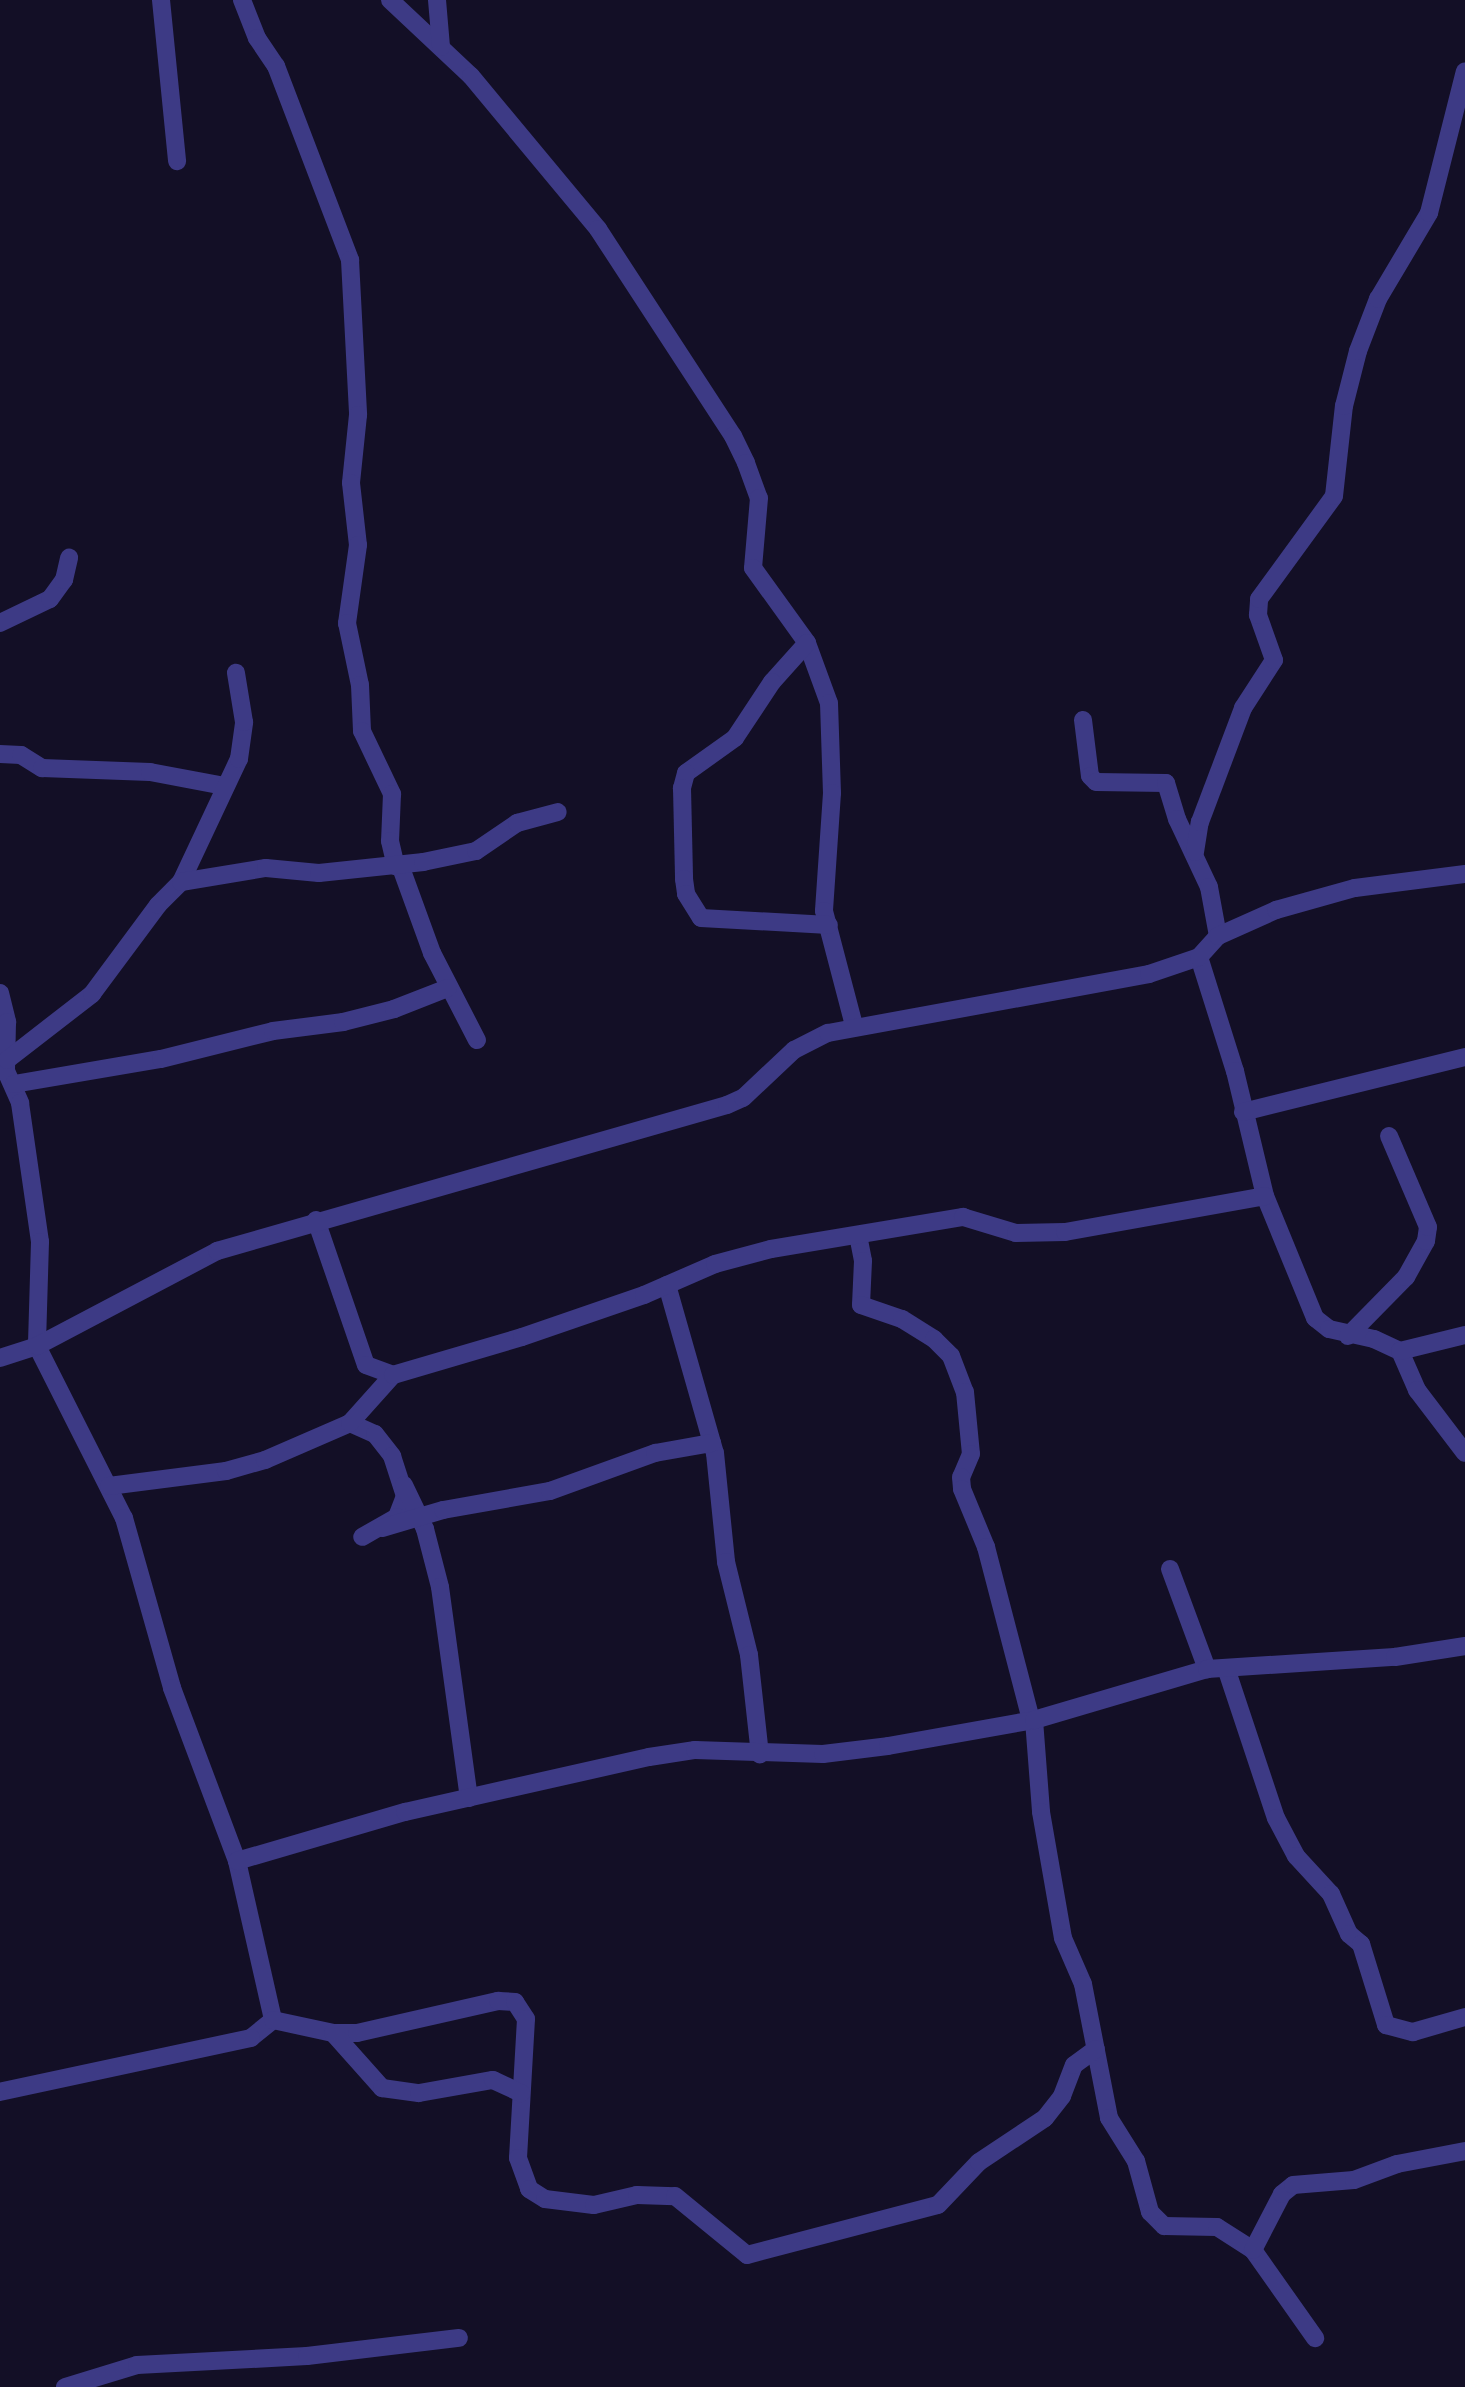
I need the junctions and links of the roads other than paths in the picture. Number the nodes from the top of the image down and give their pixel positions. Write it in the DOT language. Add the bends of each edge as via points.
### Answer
graph roads {
  1 [pos="161,0"];
  2 [pos="242,0"];
  3 [pos="390,0"];
  4 [pos="437,0"];
  5 [pos="441,47"];
  6 [pos="1465,72"];
  7 [pos="177,161"];
  8 [pos="69,558"];
  9 [pos="0,623"];
  10 [pos="807,643"];
  11 [pos="236,673"];
  12 [pos="1083,720"];
  13 [pos="0,754"];
  14 [pos="224,786"];
  15 [pos="558,813"];
  16 [pos="1195,852"];
  17 [pos="398,865"];
  18 [pos="1465,874"];
  19 [pos="181,882"];
  20 [pos="829,925"];
  21 [pos="1218,936"];
  22 [pos="1199,957"];
  23 [pos="447,988"];
  24 [pos="0,993"];
  25 [pos="854,1025"];
  26 [pos="477,1040"];
  27 [pos="1465,1057"];
  28 [pos="7,1071"];
  29 [pos="1244,1112"];
  30 [pos="1389,1136"];
  31 [pos="1265,1196"];
  32 [pos="316,1220"];
  33 [pos="858,1235"];
  34 [pos="667,1285"];
  35 [pos="1465,1335"];
  36 [pos="1348,1336"];
  37 [pos="37,1346"];
  38 [pos="1400,1351"];
  39 [pos="0,1358"];
  40 [pos="393,1375"];
  41 [pos="350,1423"];
  42 [pos="712,1443"];
  43 [pos="1465,1454"];
  44 [pos="404,1485"];
  45 [pos="109,1486"];
  46 [pos="420,1517"];
  47 [pos="383,1528"];
  48 [pos="362,1538"];
  49 [pos="1170,1569"];
  50 [pos="1465,1646"];
  51 [pos="1226,1668"];
  52 [pos="1207,1669"];
  53 [pos="1032,1720"];
  54 [pos="760,1754"];
  55 [pos="469,1798"];
  56 [pos="237,1861"];
  57 [pos="1465,2017"];
  58 [pos="273,2020"];
  59 [pos="334,2033"];
  60 [pos="1096,2049"];
  61 [pos="0,2092"];
  62 [pos="521,2093"];
  63 [pos="1465,2151"];
  64 [pos="1253,2250"];
  65 [pos="459,2338"];
  66 [pos="1315,2338"];
  67 [pos="65,2387"];
  1 -- 7 [label="street"];
  2 -- 17 [label="street" via="257,38 276,65 349,260 358,415 351,484 358,545 347,623 360,685 362,730 392,794 390,841"];
  3 -- 5 [label="street"];
  4 -- 5 [label="street"];
  5 -- 10 [label="street" via="534,149 597,229 733,436 760,498 753,568"];
  6 -- 16 [label="street" via="1429,213 1378,299 1358,351 1344,406 1334,496 1259,598 1258,615 1274,660 1243,708 1200,822"];
  8 -- 9 [label="street" via="64,580 50,598"];
  10 -- 20 [label="street" via="825,683 832,736 824,886"];
  10 -- 20 [label="street" via="772,682 735,738 686,773 682,788 684,879 686,894 701,918"];
  11 -- 14 [label="street" via="244,722 239,759"];
  12 -- 16 [label="street" via="1093,779 1101,784 1166,783 1177,819"];
  13 -- 14 [label="street" via="21,755 42,768 150,772"];
  14 -- 19 [label="street"];
  15 -- 17 [label="street" via="517,823 476,851"];
  16 -- 21 [label="street" via="1216,911"];
  17 -- 19 [label="street" via="319,873 266,868"];
  17 -- 23 [label="street"];
  18 -- 21 [label="street" via="1355,888 1276,910"];
  19 -- 28 [label="street" via="158,905 92,994"];
  20 -- 25 [label="street"];
  21 -- 22 [label="street"];
  22 -- 25 [label="street" via="1149,974"];
  22 -- 29 [label="street"];
  23 -- 26 [label="street"];
  23 -- 28 [label="street" via="343,1022 272,1031 161,1059"];
  24 -- 28 [label="street" via="7,1022"];
  25 -- 32 [label="street" via="810,1040 770,1069 743,1098 727,1105"];
  27 -- 29 [label="street"];
  28 -- 37 [label="street" via="42,1262"];
  29 -- 31 [label="street"];
  30 -- 36 [label="street" via="1428,1227 1426,1241 1406,1277"];
  31 -- 33 [label="street" via="1065,1232 1016,1233 963,1217"];
  31 -- 36 [label="street" via="1315,1318"];
  32 -- 37 [label="street" via="217,1251"];
  32 -- 40 [label="street" via="366,1364"];
  33 -- 34 [label="street" via="771,1249 715,1264"];
  33 -- 53 [label="street" via="863,1261 861,1305 902,1320 934,1339 951,1356 965,1392 971,1454 961,1478 962,1489 989,1559"];
  34 -- 40 [label="street" via="522,1337"];
  34 -- 42 [label="street"];
  35 -- 38 [label="street"];
  36 -- 38 [label="street" via="1374,1339"];
  37 -- 39 [label="street"];
  37 -- 45 [label="street"];
  38 -- 43 [label="street" via="1417,1390"];
  40 -- 41 [label="street"];
  41 -- 44 [label="street" via="375,1434 392,1455"];
  41 -- 45 [label="street" via="265,1460 226,1471"];
  42 -- 46 [label="street" via="655,1453 550,1491"];
  42 -- 54 [label="street" via="726,1562 749,1655"];
  44 -- 46 [label="street"];
  44 -- 47 [label="street" via="403,1506"];
  45 -- 56 [label="street" via="141,1570 172,1688"];
  46 -- 47 [label="street"];
  46 -- 55 [label="street" via="440,1587"];
  47 -- 48 [label="street"];
  49 -- 52 [label="street"];
  50 -- 51 [label="street" via="1395,1657"];
  51 -- 52 [label="street"];
  51 -- 57 [label="street" via="1276,1818 1296,1856 1331,1894 1349,1934 1361,1944 1387,2025 1413,2032"];
  52 -- 53 [label="street"];
  53 -- 54 [label="street" via="888,1746 823,1754"];
  53 -- 60 [label="street" via="1041,1812 1063,1938 1079,1969"];
  54 -- 55 [label="street" via="695,1750 582,1769"];
  55 -- 56 [label="street"];
  56 -- 58 [label="street"];
  58 -- 59 [label="street"];
  58 -- 61 [label="street" via="251,2038"];
  59 -- 62 [label="street" via="383,2088 419,2093 493,2080"];
  59 -- 62 [label="street" via="356,2033 498,2001 515,2002 526,2019"];
  60 -- 62 [label="street" via="1074,2065 1062,2096 1045,2118 979,2162 938,2205 757,2254 733,2247 675,2196 638,2195 594,2205 535,2196 518,2158"];
  60 -- 64 [label="street" via="1109,2118 1136,2161 1156,2223 1217,2227"];
  63 -- 64 [label="street" via="1397,2164 1354,2180 1293,2185 1282,2194"];
  64 -- 66 [label="street"];
  65 -- 67 [label="street" via="307,2356 137,2365"];
}
